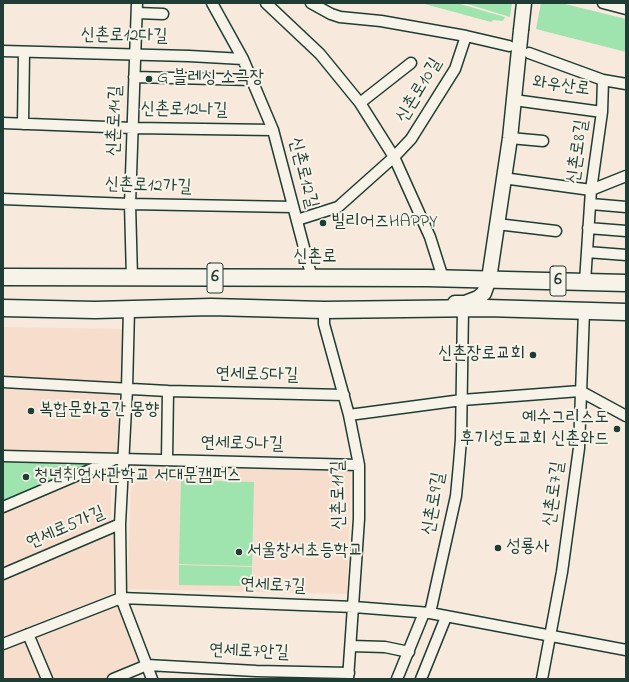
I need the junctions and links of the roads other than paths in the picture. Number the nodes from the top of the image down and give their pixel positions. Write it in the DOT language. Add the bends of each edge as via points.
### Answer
graph roads {
  1 [pos="137,3"];
  2 [pos="266,3"];
  3 [pos="311,3"];
  4 [pos="524,3"];
  5 [pos="603,3"];
  6 [pos="215,4"];
  7 [pos="626,9"];
  8 [pos="137,14"];
  9 [pos="163,14"];
  10 [pos="466,36"];
  11 [pos="506,45"];
  12 [pos="3,51"];
  13 [pos="24,52"];
  14 [pos="529,53"];
  15 [pos="135,54"];
  16 [pos="243,59"];
  17 [pos="411,63"];
  18 [pos="134,77"];
  19 [pos="253,80"];
  20 [pos="603,80"];
  21 [pos="626,84"];
  22 [pos="514,100"];
  23 [pos="360,103"];
  24 [pos="602,112"];
  25 [pos="3,123"];
  26 [pos="23,124"];
  27 [pos="133,128"];
  28 [pos="273,130"];
  29 [pos="510,138"];
  30 [pos="543,141"];
  31 [pos="394,157"];
  32 [pos="626,176"];
  33 [pos="503,178"];
  34 [pos="590,190"];
  35 [pos="3,199"];
  36 [pos="130,204"];
  37 [pos="591,204"];
  38 [pos="293,207"];
  39 [pos="626,207"];
  40 [pos="297,220"];
  41 [pos="497,224"];
  42 [pos="588,228"];
  43 [pos="626,230"];
  44 [pos="556,231"];
  45 [pos="587,252"];
  46 [pos="626,255"];
  47 [pos="3,277"];
  48 [pos="132,278"];
  49 [pos="312,278"];
  50 [pos="443,278"];
  51 [pos="489,279"];
  52 [pos="585,282"];
  53 [pos="626,283"];
  54 [pos="3,308"];
  55 [pos="423,308"];
  56 [pos="463,308"];
  57 [pos="129,310"];
  58 [pos="324,310"];
  59 [pos="584,311"];
  60 [pos="626,312"];
  61 [pos="3,382"];
  62 [pos="127,389"];
  63 [pos="168,391"];
  64 [pos="580,391"];
  65 [pos="344,395"];
  66 [pos="462,400"];
  67 [pos="349,415"];
  68 [pos="626,416"];
  69 [pos="3,456"];
  70 [pos="120,459"];
  71 [pos="167,460"];
  72 [pos="359,464"];
  73 [pos="3,507"];
  74 [pos="120,524"];
  75 [pos="3,574"];
  76 [pos="120,598"];
  77 [pos="354,607"];
  78 [pos="427,613"];
  79 [pos="446,617"];
  80 [pos="28,634"];
  81 [pos="550,635"];
  82 [pos="3,644"];
  83 [pos="351,646"];
  84 [pos="626,650"];
  85 [pos="409,652"];
  86 [pos="146,665"];
  87 [pos="349,676"];
  88 [pos="47,679"];
  89 [pos="113,679"];
  90 [pos="152,679"];
  91 [pos="397,679"];
  92 [pos="421,679"];
  93 [pos="542,679"];
  1 -- 8 [label="street, 신촌로14길"];
  2 -- 23 [label="street, 신촌로10길" via="320,54"];
  3 -- 10 [label="street" via="340,17 381,21"];
  4 -- 22 [label="street, 와우산로, bridge"];
  5 -- 7 [label="street"];
  6 -- 16 [label="street, 신촌로12길"];
  8 -- 9 [label="street"];
  8 -- 15 [label="street, 신촌로14길"];
  10 -- 11 [label="street"];
  10 -- 31 [label="street, 신촌로10길" via="455,69 411,139"];
  12 -- 13 [label="street, 신촌로12다길"];
  13 -- 15 [label="street, 신촌로12다길"];
  13 -- 26 [label="street"];
  14 -- 20 [label="street"];
  15 -- 16 [label="street, 신촌로12다길"];
  15 -- 18 [label="street, 신촌로14길"];
  16 -- 19 [label="street, 신촌로12길"];
  17 -- 23 [label="street, 신촌로10길"];
  18 -- 19 [label="street"];
  18 -- 27 [label="street, 신촌로14길"];
  19 -- 28 [label="street, 신촌로12길"];
  20 -- 21 [label="street"];
  20 -- 24 [label="street, 신촌로8길"];
  22 -- 24 [label="street, 와우산로"];
  22 -- 29 [label="street, 와우산로"];
  23 -- 31 [label="street, 신촌로10길"];
  24 -- 34 [label="street, 신촌로8길"];
  25 -- 26 [label="street, 신촌로12나길"];
  26 -- 27 [label="street, 신촌로12나길"];
  27 -- 28 [label="street, 신촌로12나길"];
  27 -- 36 [label="street, 신촌로14길"];
  28 -- 38 [label="street, 신촌로12길"];
  29 -- 30 [label="street"];
  29 -- 33 [label="street, 와우산로"];
  31 -- 40 [label="street, 신촌로10길" via="338,207"];
  31 -- 50 [label="street, 신촌로10길" via="430,237"];
  32 -- 34 [label="street"];
  33 -- 34 [label="street"];
  33 -- 41 [label="street, 와우산로"];
  34 -- 37 [label="street, 신촌로8길"];
  35 -- 36 [label="street, 신촌로12가길"];
  36 -- 38 [label="street, 신촌로12가길"];
  36 -- 48 [label="street, 신촌로14길"];
  37 -- 39 [label="street, 신촌로8길"];
  37 -- 42 [label="street, 신촌로8길"];
  38 -- 40 [label="street, 신촌로12길"];
  40 -- 49 [label="street, 신촌로12길"];
  41 -- 44 [label="street"];
  41 -- 51 [label="street, 와우산로"];
  42 -- 43 [label="street"];
  42 -- 45 [label="street, 신촌로8길"];
  45 -- 46 [label="street"];
  45 -- 52 [label="street, 신촌로8길"];
  47 -- 48 [label="main road, 신촌로 / 6"];
  48 -- 49 [label="main road, 신촌로 / 6"];
  49 -- 50 [label="main road, 신촌로 / 6"];
  50 -- 51 [label="main road, 신촌로 / 6"];
  51 -- 52 [label="main road, 신촌로 / 6"];
  51 -- 55 [label="street, 와우산로" via="484,293 472,301 432,303"];
  52 -- 53 [label="main road, 신촌로 / 6"];
  54 -- 57 [label="main road, 6"];
  55 -- 56 [label="main road, 6"];
  55 -- 58 [label="main road, 6"];
  56 -- 59 [label="main road, 6"];
  56 -- 66 [label="street, 신촌로9길"];
  57 -- 58 [label="main road, 6" via="211,307"];
  57 -- 62 [label="street"];
  58 -- 65 [label="street, 신촌로11길" via="324,324"];
  59 -- 60 [label="main road, 6"];
  59 -- 64 [label="street, 신촌로7길"];
  61 -- 62 [label="street, 연세로5다길"];
  62 -- 63 [label="street, 연세로5다길"];
  62 -- 70 [label="street"];
  63 -- 65 [label="street, 연세로5다길"];
  63 -- 71 [label="street"];
  64 -- 66 [label="street"];
  64 -- 68 [label="street"];
  64 -- 81 [label="street, 신촌로7길" via="579,448 562,572"];
  65 -- 67 [label="street, 신촌로11길"];
  66 -- 67 [label="street"];
  66 -- 78 [label="street, 신촌로9길" via="462,439 456,496"];
  67 -- 72 [label="street, 신촌로11길"];
  69 -- 70 [label="street, 연세로5나길"];
  70 -- 71 [label="street, 연세로5나길"];
  70 -- 73 [label="street, 연세로5나길"];
  70 -- 74 [label="street"];
  71 -- 72 [label="street, 연세로5나길"];
  72 -- 77 [label="street, 신촌로11길"];
  74 -- 75 [label="street, 연세로5가길"];
  74 -- 76 [label="street"];
  76 -- 77 [label="street, 연세로7길"];
  76 -- 80 [label="street, 연세로7길"];
  76 -- 86 [label="street"];
  77 -- 78 [label="street, 연세로7길"];
  77 -- 83 [label="street, 신촌로11길"];
  78 -- 79 [label="street"];
  78 -- 85 [label="street, 신촌로9길"];
  79 -- 81 [label="street"];
  79 -- 92 [label="street"];
  80 -- 82 [label="street, 연세로7길"];
  80 -- 88 [label="street"];
  81 -- 84 [label="street"];
  81 -- 93 [label="street, 신촌로7길"];
  83 -- 85 [label="street" via="385,647"];
  83 -- 87 [label="street, 신촌로11길"];
  85 -- 91 [label="street, 신촌로9길"];
  86 -- 87 [label="street, 연세로7안길"];
  86 -- 89 [label="street, 연세로7안길"];
  86 -- 90 [label="street"];
}
